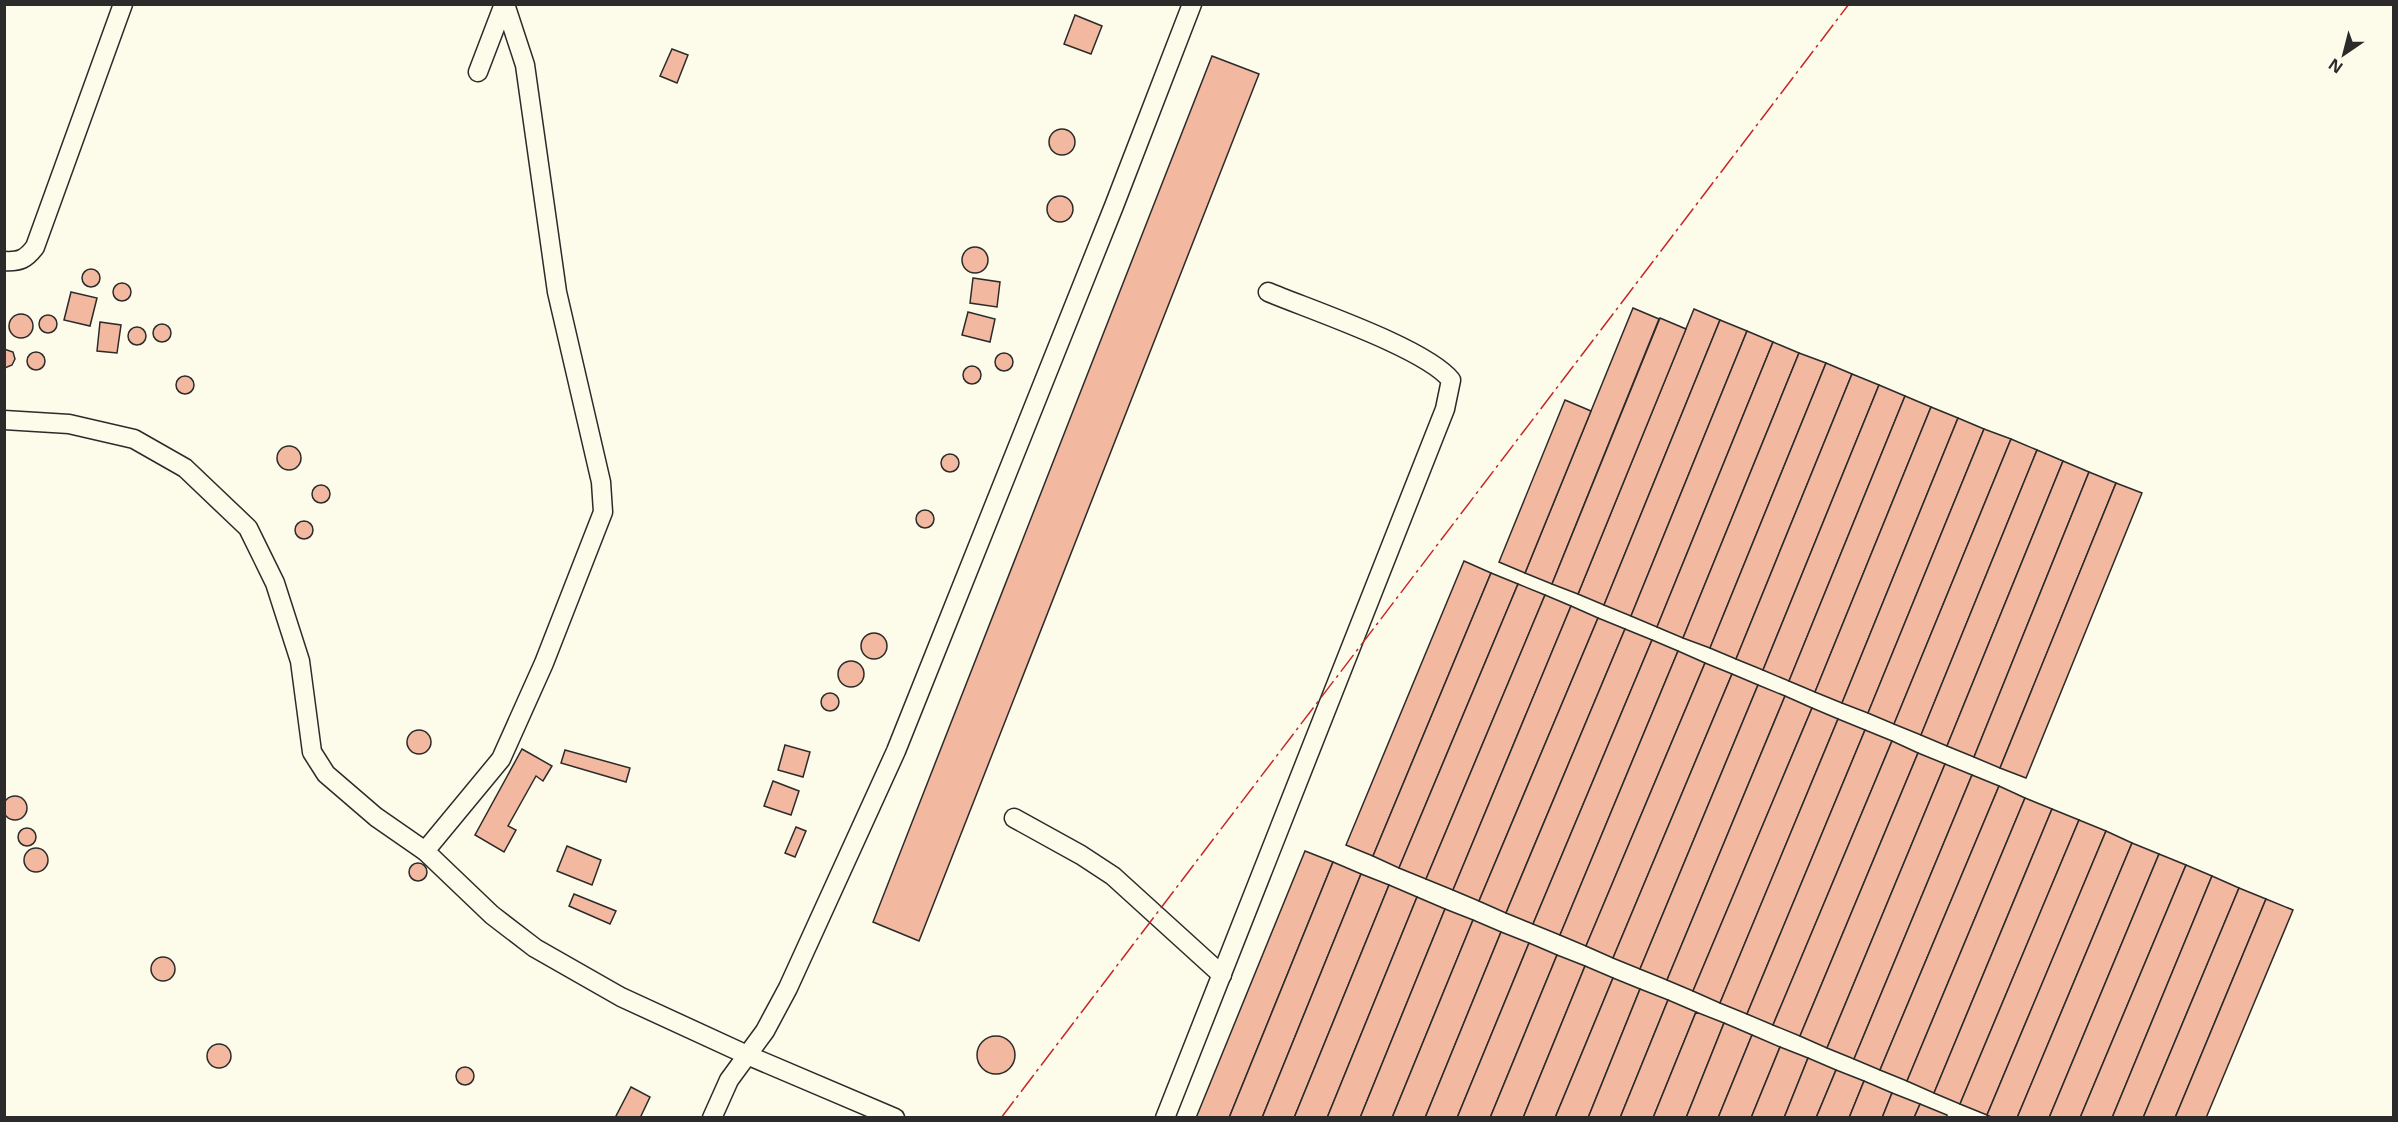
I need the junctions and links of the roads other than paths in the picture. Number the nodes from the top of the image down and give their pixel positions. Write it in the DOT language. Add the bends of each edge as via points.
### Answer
graph roads {
  1 [pos="123,4"];
  2 [pos="505,4"];
  3 [pos="1192,4"];
  4 [pos="478,72"];
  5 [pos="4,261"];
  6 [pos="1268,292"];
  7 [pos="4,420"];
  8 [pos="1014,818"];
  9 [pos="425,851"];
  10 [pos="1222,975"];
  11 [pos="747,1055"];
  12 [pos="712,1118"];
  13 [pos="895,1118"];
  14 [pos="1165,1118"];
  1 -- 5 [label="street" via="35,247 27,258"];
  2 -- 4 [label="street"];
  2 -- 9 [label="street" via="525,64 557,292 601,482 603,512 501,759"];
  3 -- 11 [label="street" via="896,751 788,988"];
  6 -- 10 [label="street" via="1406,349 1442,369 1451,380 1441,420"];
  7 -- 9 [label="street" via="69,424 134,439 185,468 248,528 275,583 300,661 312,752 334,781"];
  8 -- 10 [label="street" via="1113,876"];
  9 -- 11 [label="street" via="492,915 535,948 621,997"];
  10 -- 14 [label="street"];
  11 -- 12 [label="street" via="729,1080"];
  11 -- 13 [label="street"];
}
